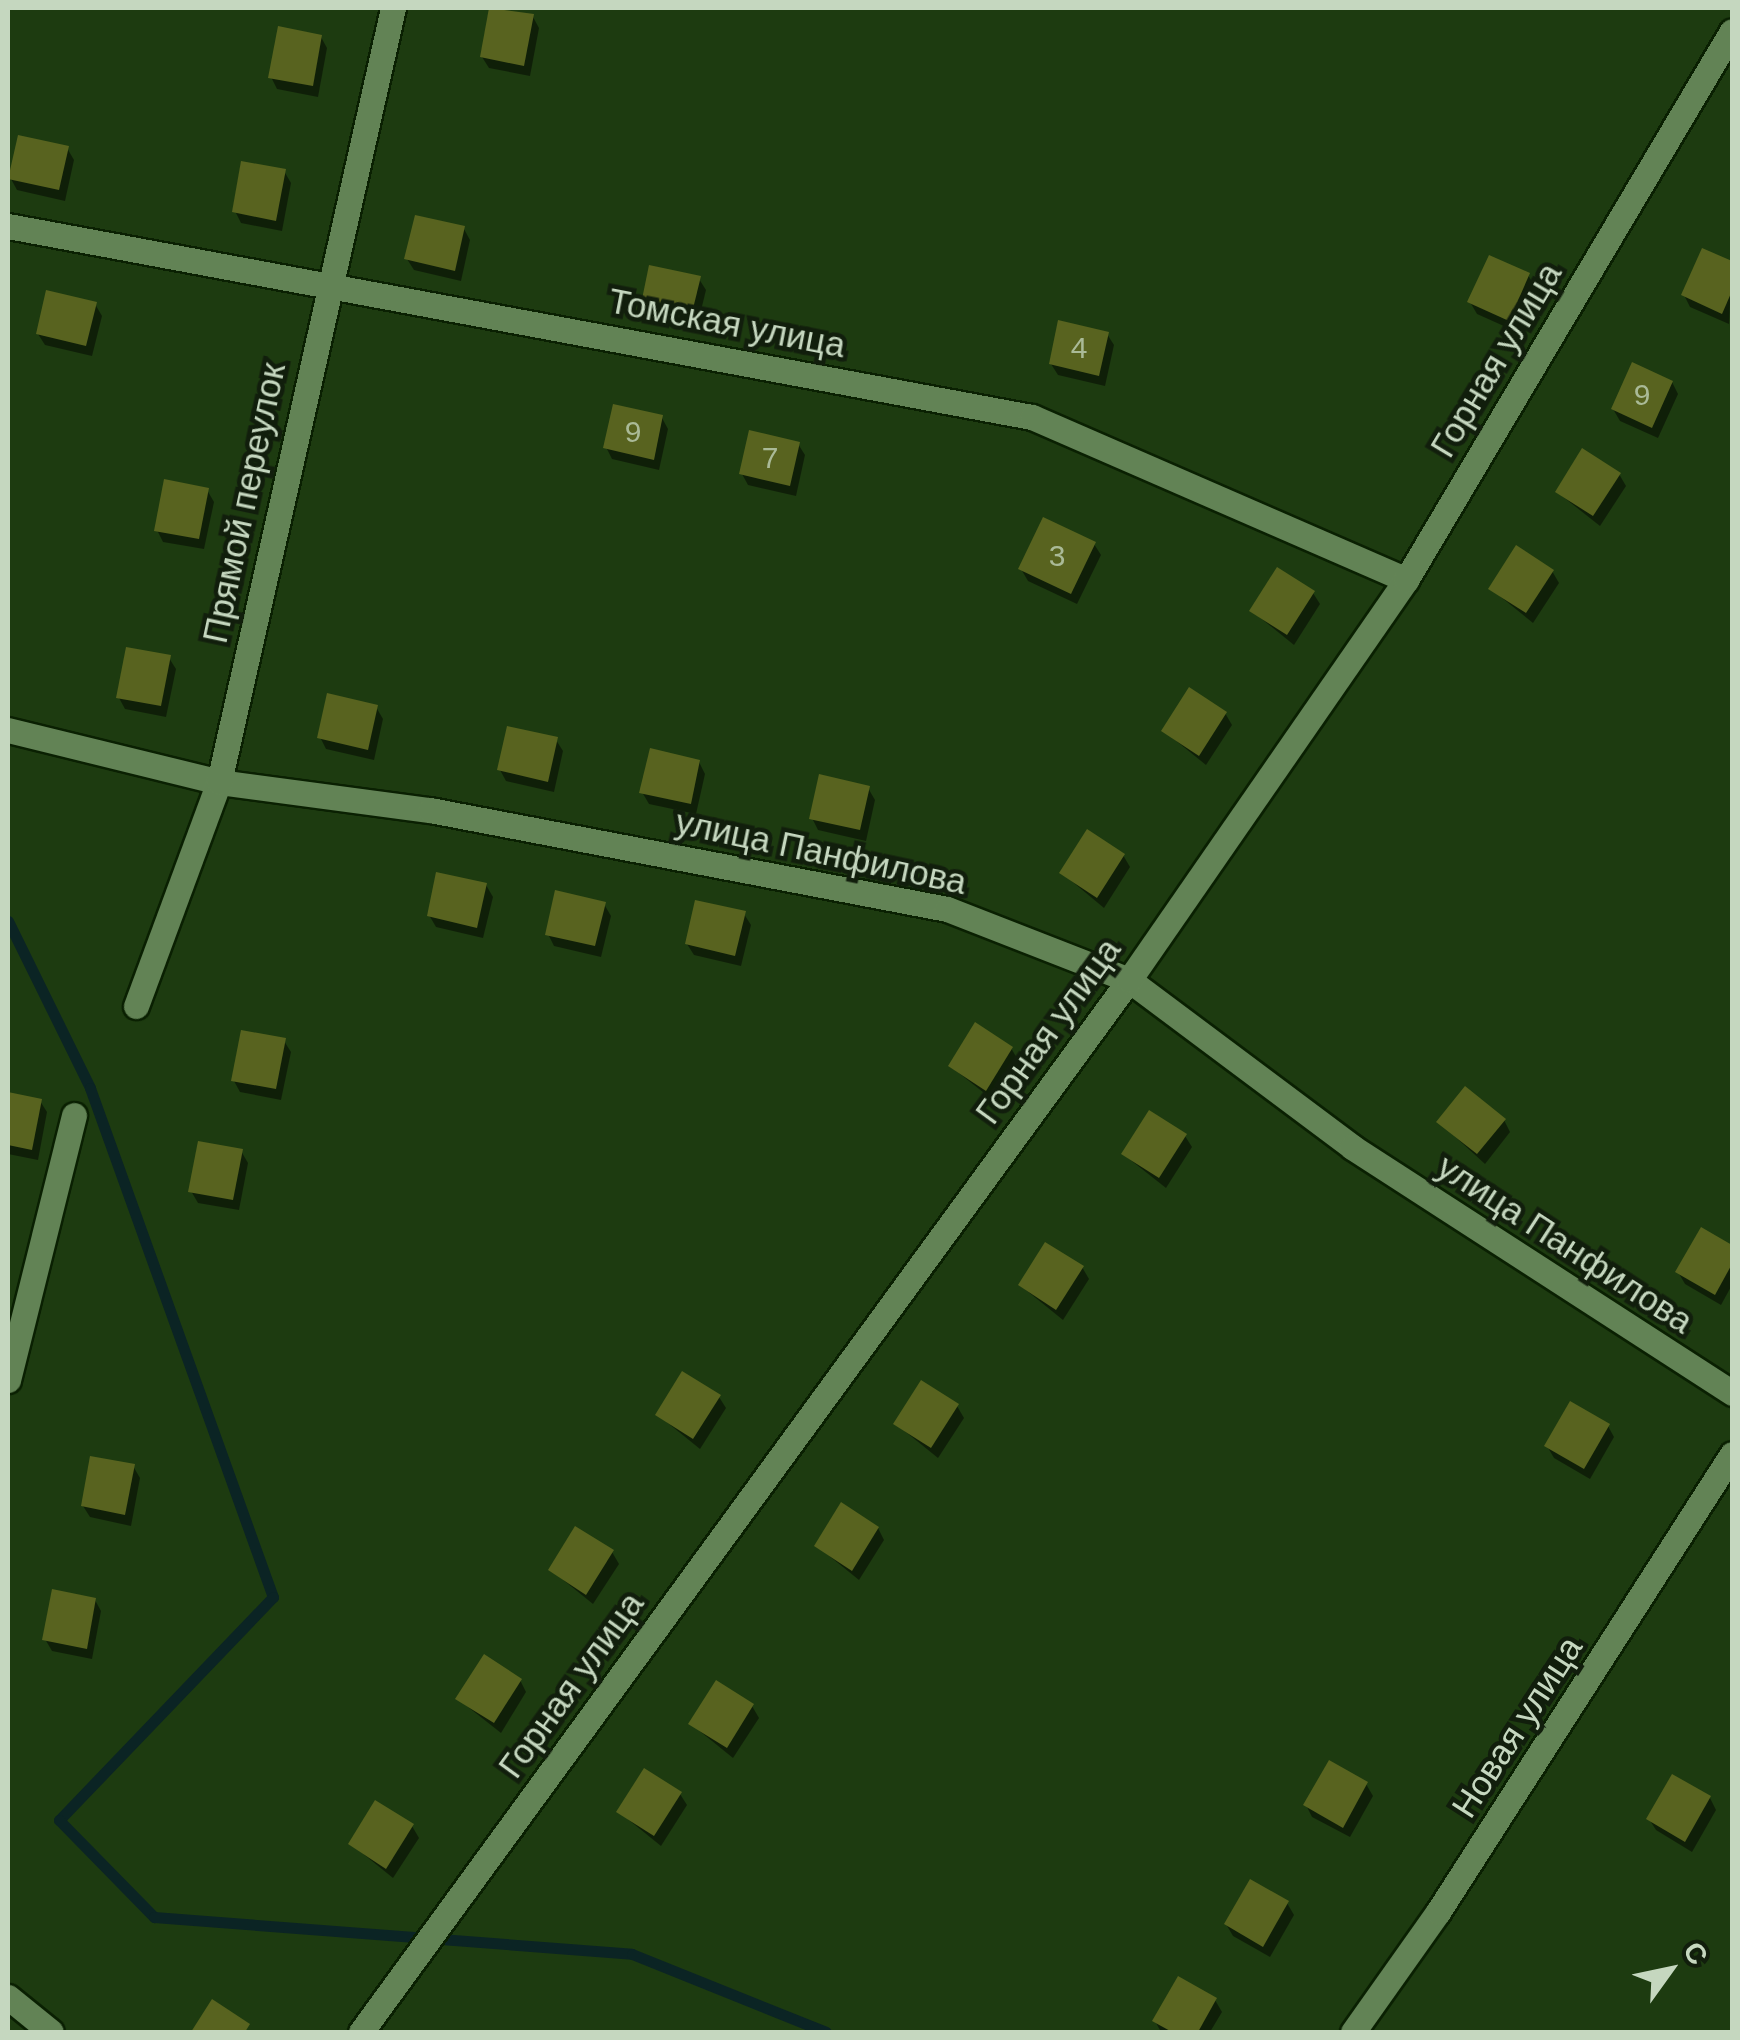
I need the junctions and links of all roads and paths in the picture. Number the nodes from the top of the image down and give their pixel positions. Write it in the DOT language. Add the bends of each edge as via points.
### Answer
graph roads {
  1 [pos="393,8"];
  2 [pos="1732,30"];
  3 [pos="8,226"];
  4 [pos="328,281"];
  5 [pos="1406,580"];
  6 [pos="8,730"];
  7 [pos="219,782"];
  8 [pos="1129,980"];
  9 [pos="136,1006"];
  10 [pos="74,1115"];
  11 [pos="8,1380"];
  12 [pos="1732,1393"];
  13 [pos="1732,1454"];
  14 [pos="8,1997"];
  15 [pos="51,2032"];
  16 [pos="361,2032"];
  17 [pos="1352,2032"];
  1 -- 4 [label="street, Прямой переулок"];
  2 -- 5 [label="street, Горная улица"];
  3 -- 4 [label="street, Томская улица"];
  4 -- 5 [label="street, Томская улица" via="1032,417"];
  4 -- 7 [label="street, Прямой переулок"];
  5 -- 8 [label="street, Горная улица"];
  6 -- 7 [label="street, улица Панфилова"];
  7 -- 8 [label="street, улица Панфилова" via="430,810 946,908"];
  7 -- 9 [label="street, Прямой переулок"];
  8 -- 12 [label="street, улица Панфилова" via="1352,1146"];
  8 -- 16 [label="street, Горная улица"];
  10 -- 11 [label="street"];
  13 -- 17 [label="street, Новая улица" via="1449,1896"];
  14 -- 15 [label="street"];
}
